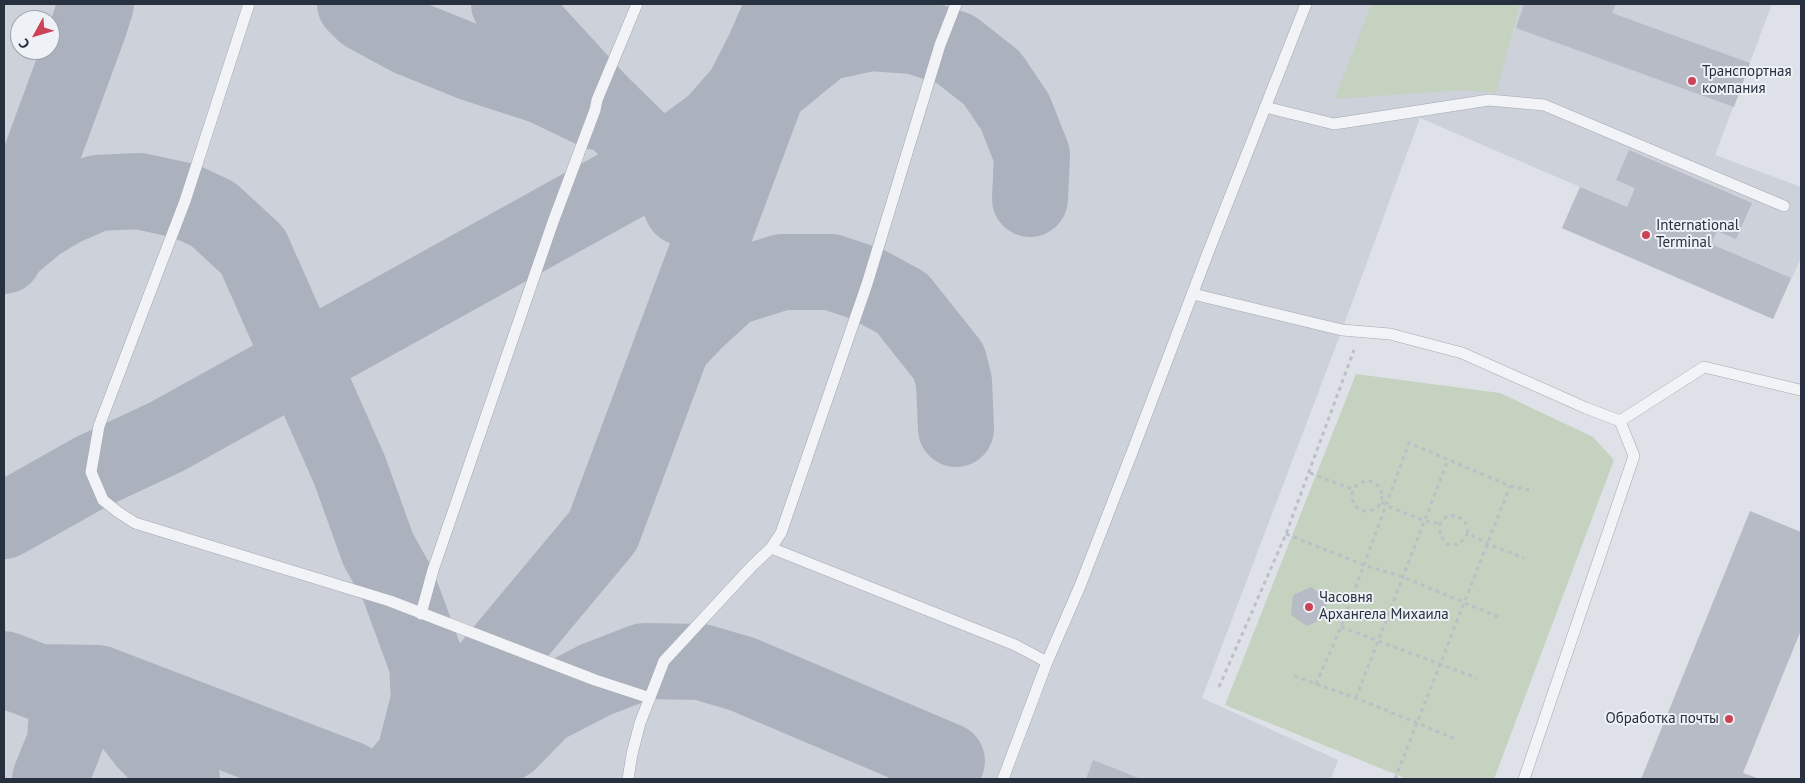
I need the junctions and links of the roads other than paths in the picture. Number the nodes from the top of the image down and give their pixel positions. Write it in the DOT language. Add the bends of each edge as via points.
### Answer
graph roads {
  1 [pos="249,4"];
  2 [pos="637,4"];
  3 [pos="956,4"];
  4 [pos="1306,4"];
  5 [pos="1265,107"];
  6 [pos="1784,206"];
  7 [pos="1193,294"];
  8 [pos="1800,390"];
  9 [pos="1620,421"];
  10 [pos="771,548"];
  11 [pos="421,614"];
  12 [pos="1047,662"];
  13 [pos="650,698"];
  14 [pos="628,779"];
  15 [pos="1003,779"];
  16 [pos="1524,779"];
  1 -- 11 [label="lane" via="185,201 99,426 91,472 103,500 136,523 390,601"];
  2 -- 11 [label="lane" via="597,100 553,222 433,570"];
  3 -- 10 [label="lane" via="940,45 867,284 781,533"];
  4 -- 5 [label="lane"];
  5 -- 6 [label="lane" via="1334,124 1490,100 1544,105"];
  5 -- 7 [label="lane"];
  7 -- 9 [label="lane" via="1342,330 1390,334 1462,352"];
  7 -- 12 [label="lane" via="1116,496"];
  8 -- 9 [label="lane" via="1704,367"];
  9 -- 16 [label="lane" via="1634,456"];
  10 -- 12 [label="lane" via="1015,645"];
  10 -- 13 [label="lane" via="664,661"];
  11 -- 13 [label="lane"];
  12 -- 15 [label="lane"];
  13 -- 14 [label="lane" via="640,723"];
}
